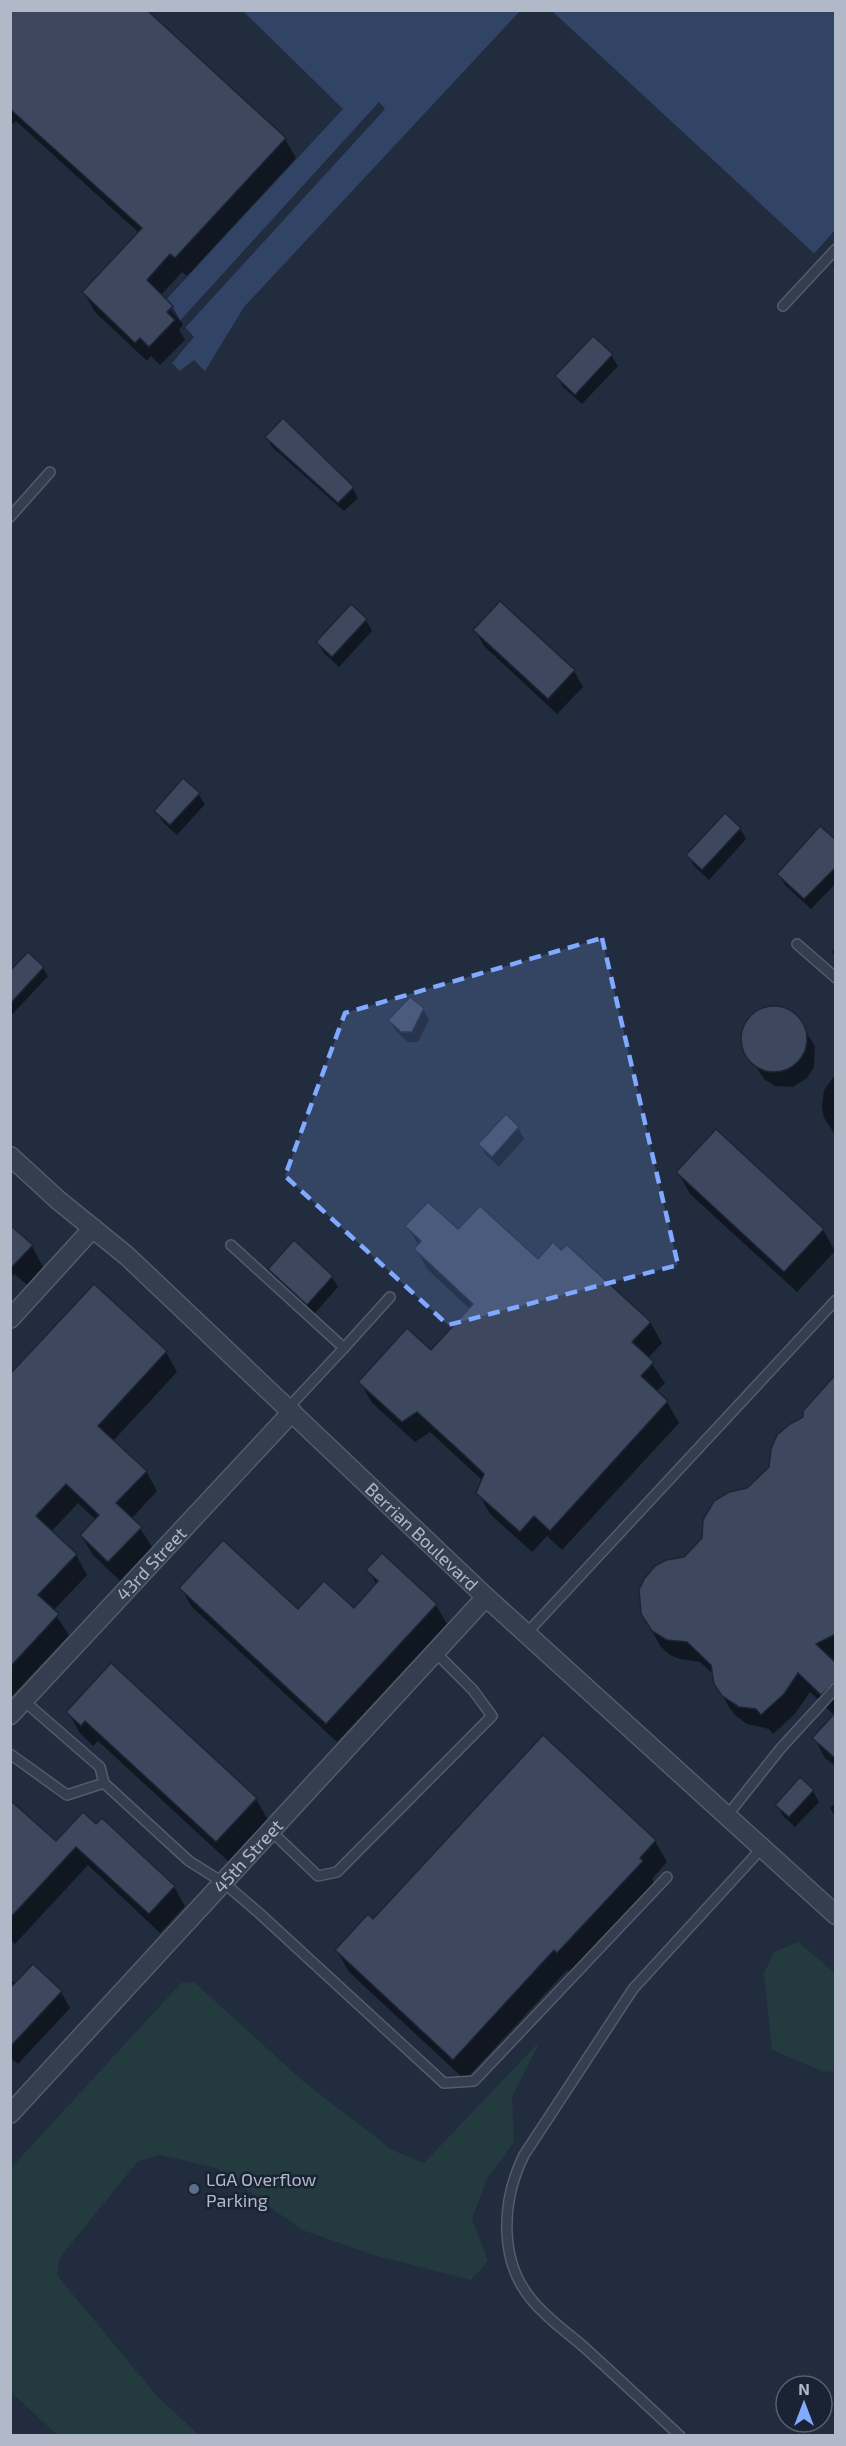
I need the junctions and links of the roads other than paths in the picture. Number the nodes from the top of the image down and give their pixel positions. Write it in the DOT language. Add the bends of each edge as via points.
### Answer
graph roads {
  1 [pos="836,249"];
  2 [pos="783,306"];
  3 [pos="50,472"];
  4 [pos="10,517"];
  5 [pos="797,944"];
  6 [pos="836,978"];
  7 [pos="10,1156"];
  8 [pos="93,1228"];
  9 [pos="231,1245"];
  10 [pos="390,1298"];
  11 [pos="836,1300"];
  12 [pos="10,1319"];
  13 [pos="344,1348"];
  14 [pos="290,1409"];
  15 [pos="486,1597"];
  16 [pos="526,1634"];
  17 [pos="435,1652"];
  18 [pos="836,1688"];
  19 [pos="24,1701"];
  20 [pos="10,1715"];
  21 [pos="10,1754"];
  22 [pos="104,1783"];
  23 [pos="726,1817"];
  24 [pos="271,1831"];
  25 [pos="762,1848"];
  26 [pos="667,1877"];
  27 [pos="224,1882"];
  28 [pos="836,1915"];
  29 [pos="10,2114"];
  30 [pos="680,2436"];
  1 -- 2 [label="lane"];
  3 -- 4 [label="lane"];
  5 -- 6 [label="lane"];
  7 -- 8 [label="street, Berrian Boulevard"];
  8 -- 12 [label="street"];
  8 -- 14 [label="street, Berrian Boulevard"];
  9 -- 13 [label="lane"];
  10 -- 13 [label="lane"];
  11 -- 16 [label="lane"];
  13 -- 14 [label="lane"];
  14 -- 15 [label="street, Berrian Boulevard"];
  14 -- 19 [label="street, 43rd Street"];
  15 -- 16 [label="street, Berrian Boulevard"];
  15 -- 17 [label="street, 45th Street"];
  16 -- 23 [label="street, Berrian Boulevard"];
  17 -- 24 [label="street, 45th Street"];
  17 -- 24 [label="lane" via="473,1690 492,1716 337,1872 318,1876"];
  18 -- 23 [label="lane"];
  19 -- 20 [label="street, 43rd Street"];
  19 -- 22 [label="lane" via="100,1767"];
  21 -- 22 [label="lane" via="67,1796"];
  22 -- 27 [label="lane" via="189,1861"];
  23 -- 25 [label="street, Berrian Boulevard"];
  24 -- 27 [label="street, 45th Street"];
  25 -- 28 [label="street, Berrian Boulevard"];
  25 -- 30 [label="lane" via="633,1989 524,2155 509,2202 509,2253 531,2299"];
  26 -- 27 [label="lane" via="474,2081 444,2083"];
  27 -- 29 [label="street, 45th Street"];
}
